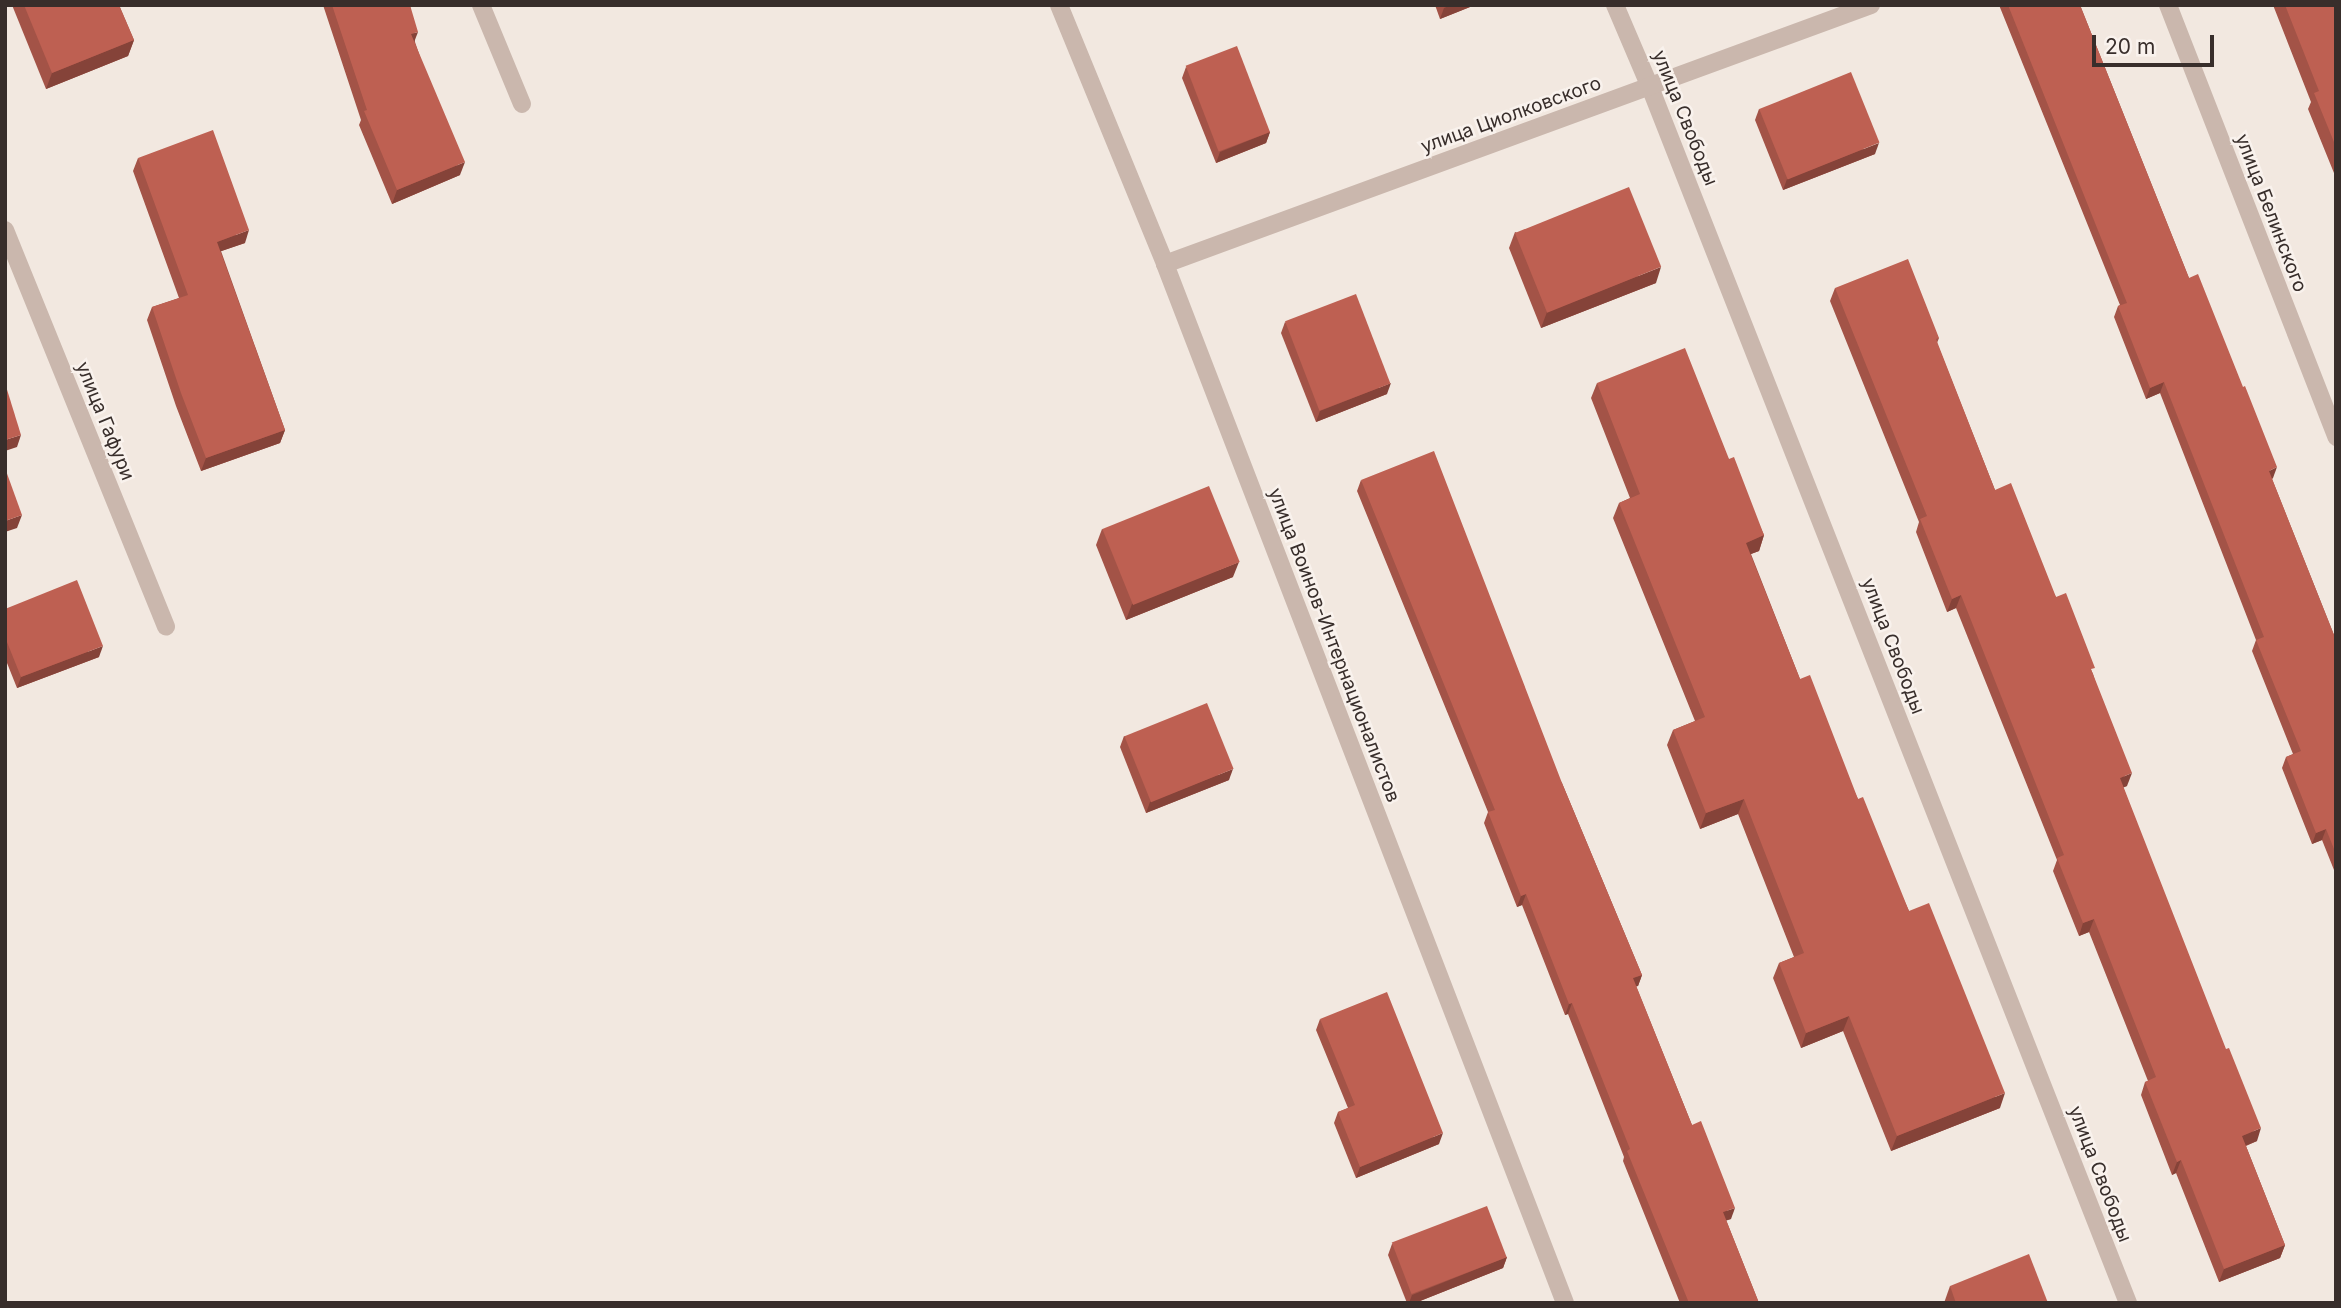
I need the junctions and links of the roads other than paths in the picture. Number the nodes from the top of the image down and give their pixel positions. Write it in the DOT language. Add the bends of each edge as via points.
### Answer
graph roads {
  1 [pos="481,5"];
  2 [pos="1059,5"];
  3 [pos="1615,5"];
  4 [pos="1871,5"];
  5 [pos="2168,5"];
  6 [pos="1650,87"];
  7 [pos="522,104"];
  8 [pos="5,230"];
  9 [pos="1165,264"];
  10 [pos="2336,437"];
  11 [pos="166,627"];
  12 [pos="1565,1303"];
  13 [pos="2128,1303"];
  1 -- 7 [label="street"];
  2 -- 9 [label="street, улица Воинов-Интернационалистов"];
  3 -- 6 [label="street, улица Свободы"];
  4 -- 6 [label="street, улица Циолковского"];
  5 -- 10 [label="street, улица Белинского"];
  6 -- 9 [label="street, улица Циолковского"];
  6 -- 13 [label="street, улица Свободы"];
  8 -- 11 [label="street, улица Гафури"];
  9 -- 12 [label="street, улица Воинов-Интернационалистов"];
}
